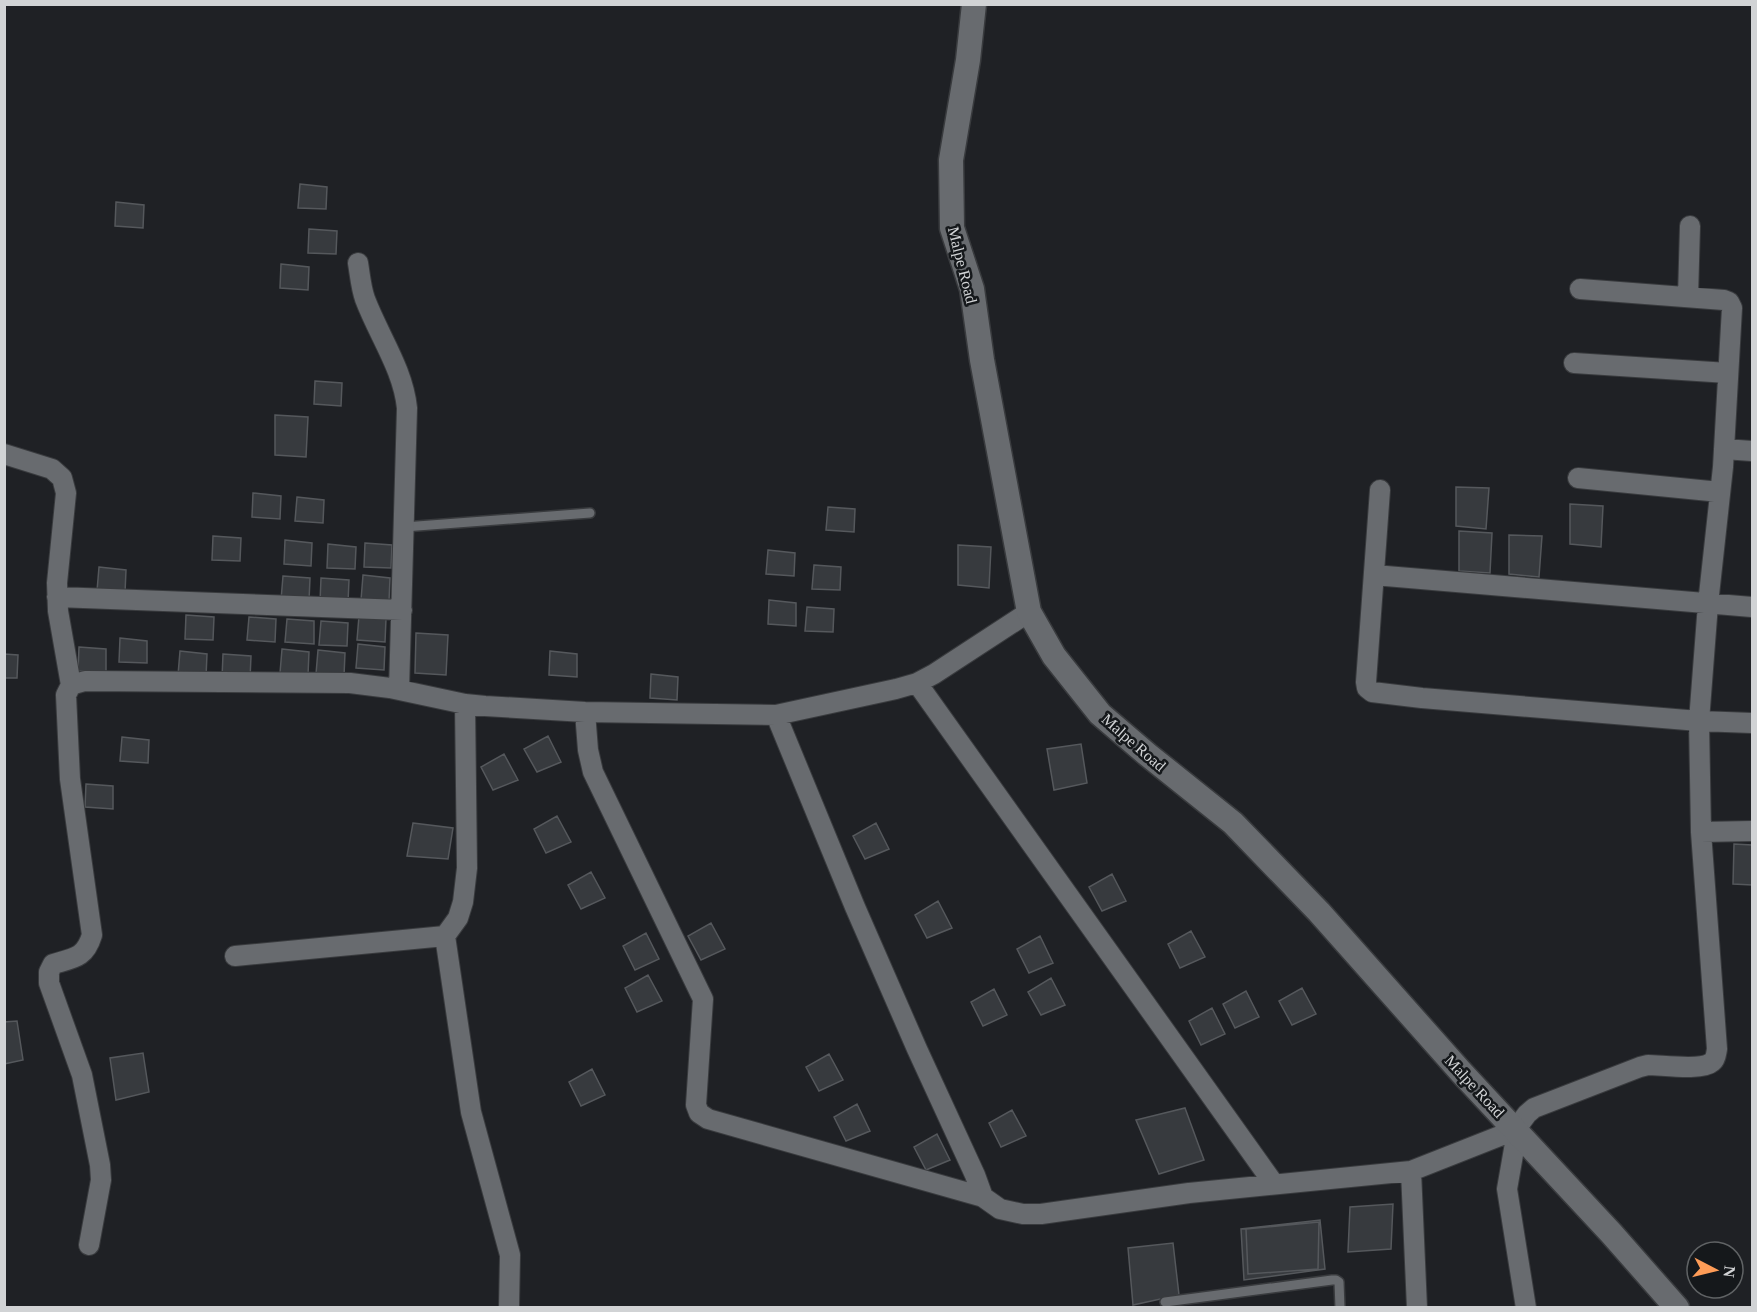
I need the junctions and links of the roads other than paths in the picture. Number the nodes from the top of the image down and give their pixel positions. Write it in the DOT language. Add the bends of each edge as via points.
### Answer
graph roads {
  1 [pos="974,4"];
  2 [pos="1690,226"];
  3 [pos="358,263"];
  4 [pos="1580,289"];
  5 [pos="1688,297"];
  6 [pos="1574,363"];
  7 [pos="1728,373"];
  8 [pos="1724,448"];
  9 [pos="1752,451"];
  10 [pos="4,454"];
  11 [pos="1578,478"];
  12 [pos="1380,490"];
  13 [pos="1720,492"];
  14 [pos="590,513"];
  15 [pos="404,527"];
  16 [pos="1374,575"];
  17 [pos="57,597"];
  18 [pos="1708,604"];
  19 [pos="1752,607"];
  20 [pos="402,610"];
  21 [pos="1029,612"];
  22 [pos="917,683"];
  23 [pos="71,685"];
  24 [pos="399,690"];
  25 [pos="465,704"];
  26 [pos="585,712"];
  27 [pos="776,715"];
  28 [pos="1699,721"];
  29 [pos="1752,723"];
  30 [pos="1752,831"];
  31 [pos="1701,832"];
  32 [pos="445,936"];
  33 [pos="235,956"];
  34 [pos="1516,1131"];
  35 [pos="1411,1171"];
  36 [pos="1274,1184"];
  37 [pos="983,1197"];
  38 [pos="89,1245"];
  39 [pos="1165,1302"];
  40 [pos="509,1308"];
  41 [pos="1340,1308"];
  42 [pos="1417,1308"];
  43 [pos="1526,1308"];
  44 [pos="1677,1308"];
  1 -- 21 [label="street, Malpe Road" via="951,160 951,228 972,289"];
  2 -- 5 [label="street"];
  3 -- 15 [label="street" via="364,298 405,392"];
  4 -- 5 [label="street"];
  5 -- 7 [label="street" via="1729,302 1732,308"];
  6 -- 7 [label="street"];
  7 -- 8 [label="street"];
  8 -- 9 [label="street"];
  8 -- 13 [label="street"];
  10 -- 17 [label="street" via="52,469 62,478 66,493"];
  11 -- 13 [label="street"];
  12 -- 16 [label="street"];
  13 -- 18 [label="street"];
  14 -- 15 [label="lane"];
  15 -- 20 [label="street"];
  16 -- 18 [label="street"];
  16 -- 28 [label="street" via="1366,682 1372,692"];
  17 -- 20 [label="street"];
  17 -- 23 [label="street"];
  18 -- 19 [label="street"];
  18 -- 28 [label="street"];
  20 -- 24 [label="street"];
  21 -- 22 [label="street"];
  21 -- 34 [label="street, Malpe Road" via="1054,656 1100,714 1233,823 1319,912"];
  22 -- 27 [label="street"];
  22 -- 36 [label="street"];
  23 -- 24 [label="street" via="85,681 350,683"];
  23 -- 38 [label="street" via="66,695 70,779 92,935 81,956 53,964 49,983 82,1075 100,1165 101,1180"];
  24 -- 25 [label="street"];
  25 -- 26 [label="street"];
  25 -- 32 [label="street" via="467,868 458,918"];
  26 -- 27 [label="street"];
  26 -- 37 [label="street" via="593,772 703,999 696,1105 699,1113 708,1119"];
  27 -- 37 [label="street" via="855,908"];
  28 -- 29 [label="street"];
  28 -- 31 [label="street"];
  30 -- 31 [label="street"];
  31 -- 34 [label="street" via="1716,1057 1702,1067 1640,1067 1534,1108"];
  32 -- 33 [label="street"];
  32 -- 40 [label="street" via="471,1112 510,1255"];
  34 -- 35 [label="street"];
  34 -- 43 [label="street" via="1507,1189"];
  34 -- 44 [label="street, Malpe Road"];
  35 -- 36 [label="street"];
  35 -- 42 [label="street"];
  36 -- 37 [label="street" via="1041,1214 1000,1209"];
  39 -- 41 [label="lane" via="1332,1280 1339,1282"];
}
